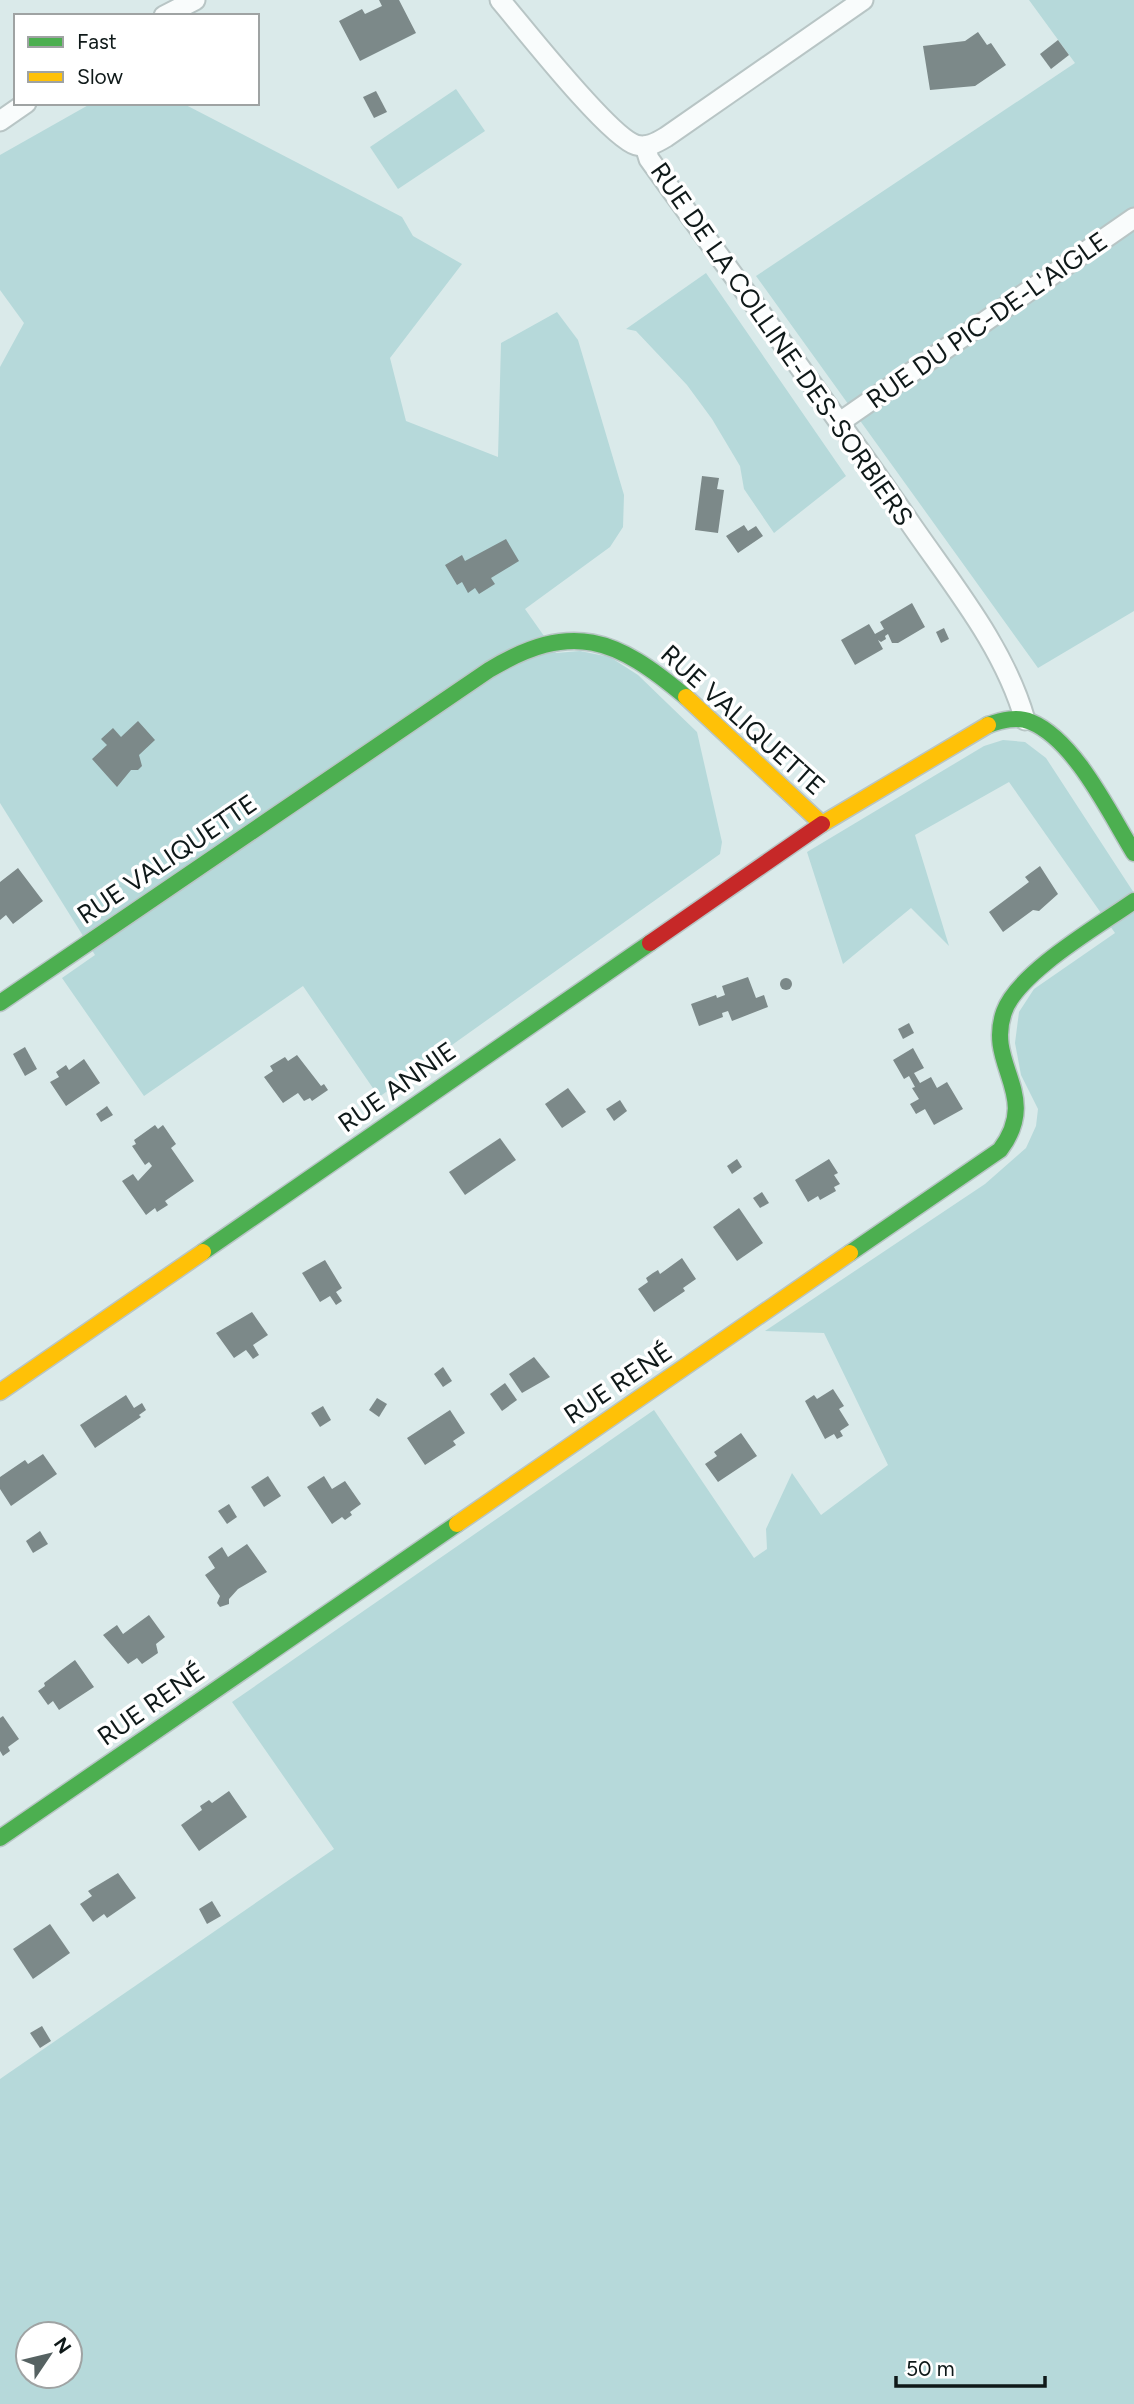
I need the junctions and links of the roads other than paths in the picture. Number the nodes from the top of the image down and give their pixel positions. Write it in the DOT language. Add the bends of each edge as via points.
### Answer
graph roads {
  1 [pos="195,0"];
  2 [pos="500,0"];
  3 [pos="863,0"];
  4 [pos="168,14"];
  5 [pos="23,105"];
  6 [pos="0,121"];
  7 [pos="645,146"];
  8 [pos="1134,218"];
  9 [pos="840,422"];
  10 [pos="1025,720"];
  11 [pos="822,824"];
  12 [pos="1134,853"];
  13 [pos="1134,901"];
  14 [pos="0,1003"];
  15 [pos="0,1392"];
  16 [pos="0,1838"];
  1 -- 4 [label="street"];
  2 -- 7 [label="street, RUE DE LA COLLINE-DES-SORBIERS" via="606,124 628,142"];
  3 -- 7 [label="street" via="666,137"];
  5 -- 6 [label="street"];
  7 -- 9 [label="street, RUE DE LA COLLINE-DES-SORBIERS" via="649,159"];
  8 -- 9 [label="street, RUE DU PIC-DE-L'AIGLE"];
  9 -- 10 [label="street, RUE DE LA COLLINE-DES-SORBIERS" via="987,636"];
  10 -- 11 [label="street, RUE VALIQUETTE" via="983,727"];
  10 -- 12 [label="street" via="1060,742"];
  11 -- 14 [label="street, RUE VALIQUETTE" via="649,667 603,643 575,639 543,643 488,670"];
  11 -- 15 [label="street, RUE ANNIE"];
  13 -- 16 [label="street, RUE RENÉ" via="1043,967 1010,1000 1001,1021 999,1045 1018,1099 1018,1121 1000,1150"];
}
